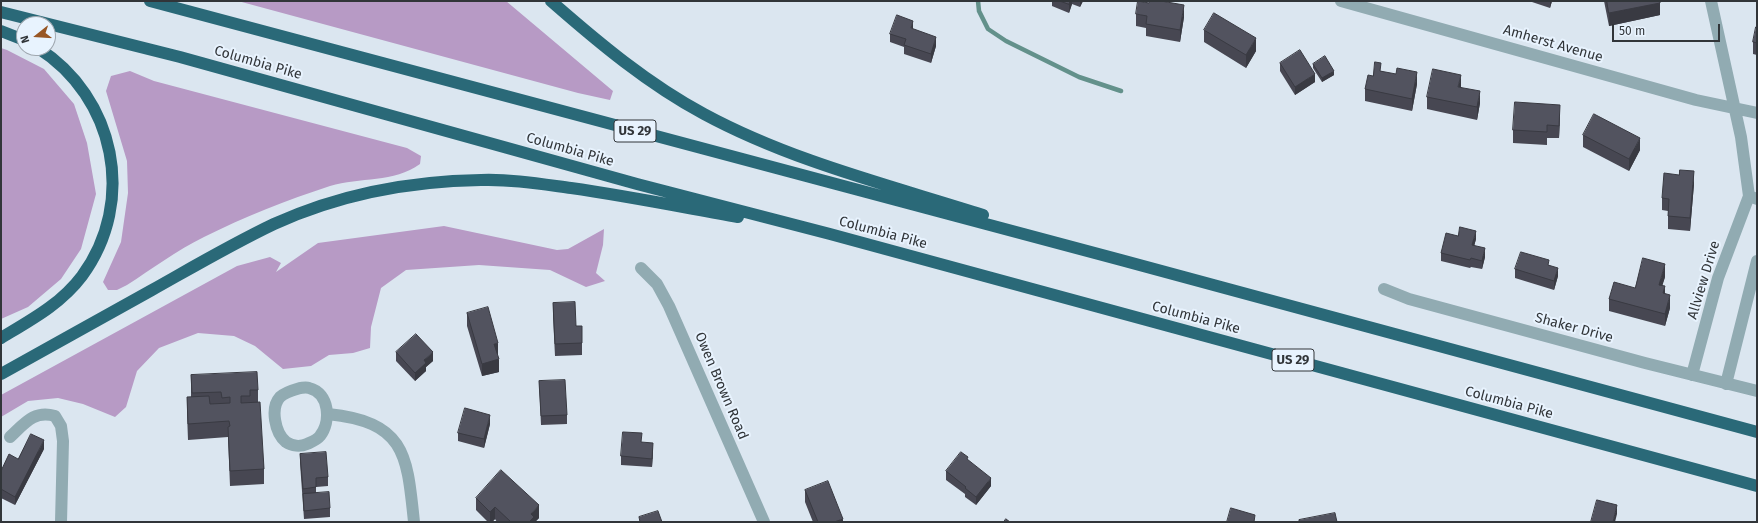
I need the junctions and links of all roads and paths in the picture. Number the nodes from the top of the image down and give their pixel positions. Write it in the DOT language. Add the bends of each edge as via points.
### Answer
graph roads {
  1 [pos="150,1"];
  2 [pos="551,1"];
  3 [pos="1342,1"];
  4 [pos="1712,1"];
  5 [pos="1,12"];
  6 [pos="1,30"];
  7 [pos="16,37"];
  8 [pos="50,56"];
  9 [pos="1735,108"];
  10 [pos="1757,113"];
  11 [pos="1753,197"];
  12 [pos="830,234"];
  13 [pos="1121,260"];
  14 [pos="1757,261"];
  15 [pos="642,268"];
  16 [pos="1384,289"];
  17 [pos="6,332"];
  18 [pos="1,338"];
  19 [pos="1,374"];
  20 [pos="1692,375"];
  21 [pos="1726,384"];
  22 [pos="1757,392"];
  23 [pos="328,414"];
  24 [pos="1757,432"];
  25 [pos="10,436"];
  26 [pos="1757,486"];
  27 [pos="62,522"];
  28 [pos="414,522"];
  29 [pos="764,522"];
  1 -- 13 [label="highway, US 29"];
  2 -- 13 [label="highway" via="649,80 704,114 757,139 811,160"];
  3 -- 9 [label="street, Amherst Avenue" via="1696,100"];
  4 -- 9 [label="street"];
  5 -- 12 [label="highway, Columbia Pike / US 29" via="180,57 637,184"];
  6 -- 7 [label="highway"];
  8 -- 17 [label="highway" via="74,78 102,124 111,156 110,211 104,234 82,276 49,310"];
  9 -- 10 [label="street, Amherst Avenue"];
  9 -- 11 [label="street"];
  11 -- 20 [label="street, Allview Drive" via="1718,278"];
  12 -- 19 [label="highway" via="531,182 482,180 398,187 320,207 276,224 235,244"];
  12 -- 26 [label="highway, Columbia Pike / US 29"];
  13 -- 24 [label="highway, US 29"];
  14 -- 21 [label="street"];
  15 -- 29 [label="street, Owen Brown Road" via="657,284 669,306"];
  16 -- 20 [label="street, Shaker Drive" via="1409,299"];
  17 -- 18 [label="highway"];
  20 -- 21 [label="street, Shaker Drive"];
  21 -- 22 [label="street, Shaker Drive"];
  23 -- 23 [label="street" via="325,402 319,394 309,388 289,391 280,397 275,412 280,434 286,442 296,446 319,438 325,428"];
  23 -- 28 [label="street" via="366,420 382,429 394,441 408,469"];
  25 -- 27 [label="street" via="33,416 46,413 55,416 61,426 63,441"];
}
